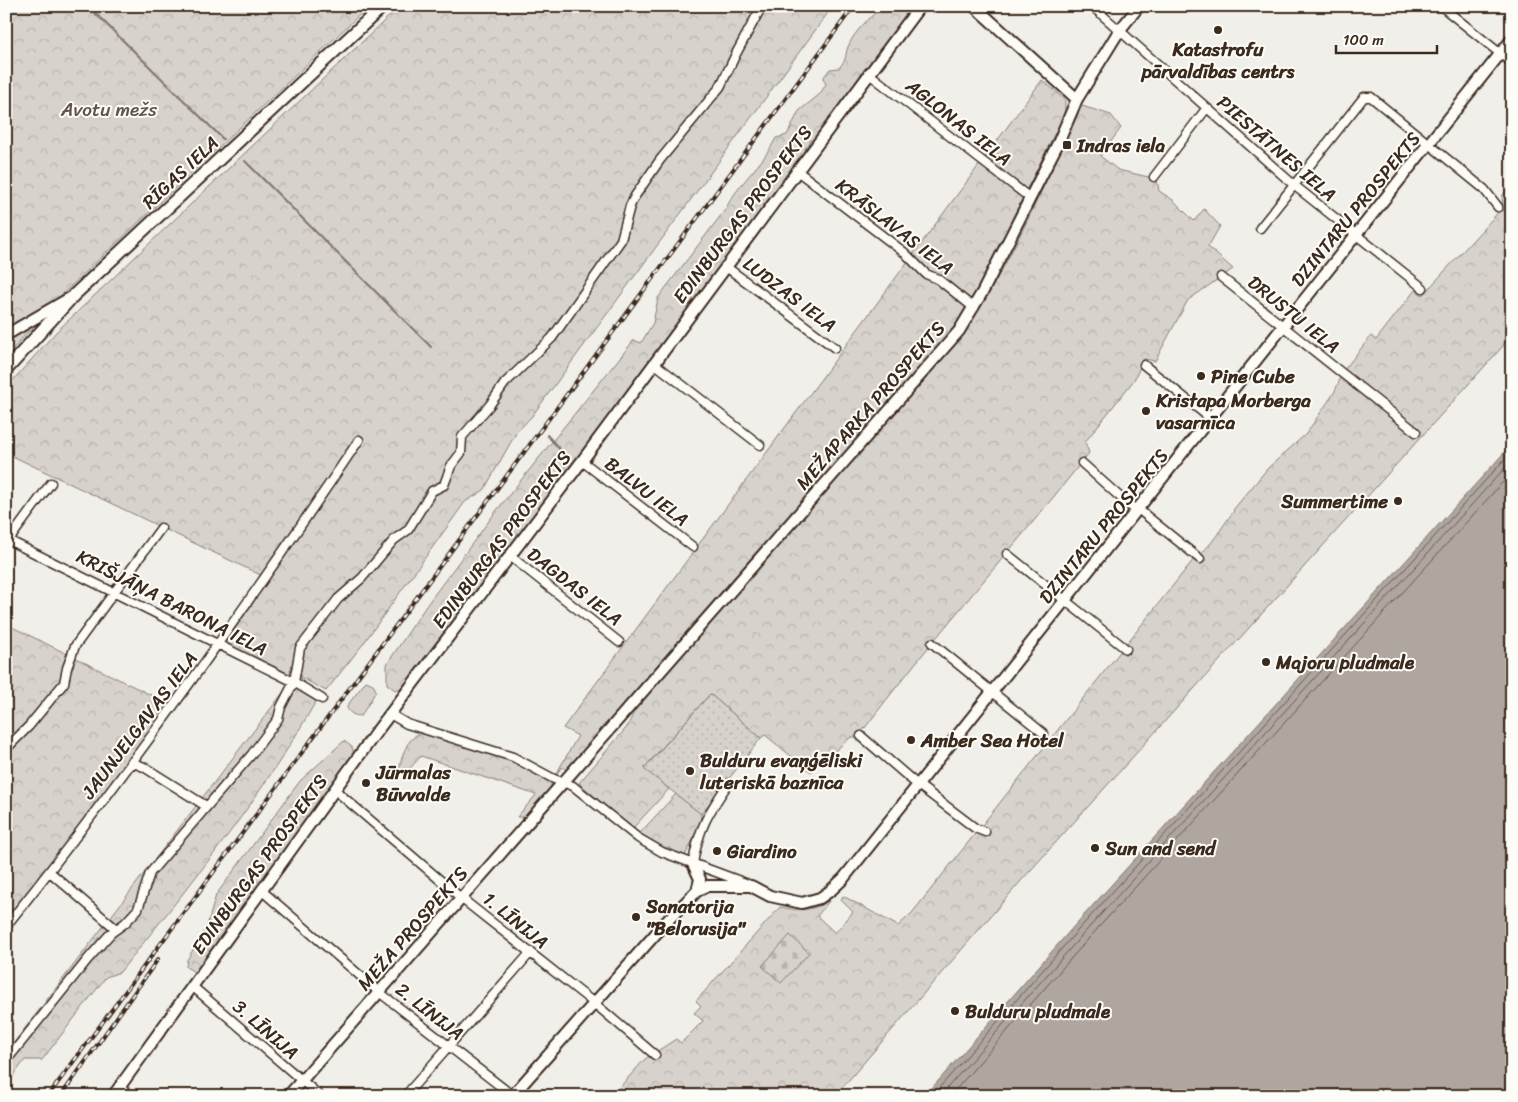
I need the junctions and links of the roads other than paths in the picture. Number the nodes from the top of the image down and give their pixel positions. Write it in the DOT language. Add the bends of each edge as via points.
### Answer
graph roads {
  1 [pos="383,6"];
  2 [pos="762,6"];
  3 [pos="920,6"];
  4 [pos="974,6"];
  5 [pos="1092,6"];
  6 [pos="1139,6"];
  7 [pos="1441,6"];
  8 [pos="1118,31"];
  9 [pos="1512,39"];
  10 [pos="1500,53"];
  11 [pos="1512,62"];
  12 [pos="868,73"];
  13 [pos="1077,99"];
  14 [pos="1206,109"];
  15 [pos="1428,145"];
  16 [pos="796,170"];
  17 [pos="1154,177"];
  18 [pos="1294,186"];
  19 [pos="1030,198"];
  20 [pos="1498,207"];
  21 [pos="1260,228"];
  22 [pos="1356,236"];
  23 [pos="725,266"];
  24 [pos="1221,276"];
  25 [pos="1423,288"];
  26 [pos="73,296"];
  27 [pos="974,308"];
  28 [pos="1284,326"];
  29 [pos="6,335"];
  30 [pos="835,348"];
  31 [pos="654,363"];
  32 [pos="1144,365"];
  33 [pos="6,370"];
  34 [pos="1211,419"];
  35 [pos="1416,432"];
  36 [pos="359,440"];
  37 [pos="760,445"];
  38 [pos="582,461"];
  39 [pos="1082,463"];
  40 [pos="51,482"];
  41 [pos="1138,509"];
  42 [pos="161,528"];
  43 [pos="8,539"];
  44 [pos="693,547"];
  45 [pos="1007,554"];
  46 [pos="510,556"];
  47 [pos="1200,559"];
  48 [pos="114,592"];
  49 [pos="1065,601"];
  50 [pos="619,642"];
  51 [pos="932,643"];
  52 [pos="219,645"];
  53 [pos="1126,649"];
  54 [pos="294,682"];
  55 [pos="992,692"];
  56 [pos="322,699"];
  57 [pos="390,714"];
  58 [pos="1043,733"];
  59 [pos="860,736"];
  60 [pos="6,749"];
  61 [pos="131,762"];
  62 [pos="563,782"];
  63 [pos="728,784"];
  64 [pos="919,785"];
  65 [pos="335,790"];
  66 [pos="206,806"];
  67 [pos="985,832"];
  68 [pos="693,864"];
  69 [pos="50,872"];
  70 [pos="751,886"];
  71 [pos="261,890"];
  72 [pos="697,891"];
  73 [pos="461,898"];
  74 [pos="6,926"];
  75 [pos="116,929"];
  76 [pos="531,952"];
  77 [pos="192,986"];
  78 [pos="379,992"];
  79 [pos="594,1003"];
  80 [pos="449,1046"];
  81 [pos="655,1055"];
  82 [pos="6,1060"];
  83 [pos="301,1081"];
  84 [pos="119,1086"];
  85 [pos="113,1096"];
  86 [pos="131,1096"];
  87 [pos="288,1096"];
  88 [pos="320,1096"];
  89 [pos="405,1096"];
  90 [pos="512,1096"];
  1 -- 26 [label="main road, RĪGAS IELA"];
  2 -- 54 [label="street" via="720,88 660,160 635,196 621,240 592,282 552,338 505,383 462,437 461,453 451,466 444,485 428,495 408,530 394,540 362,578 338,599 300,648"];
  3 -- 12 [label="street, EDINBURGAS PROSPEKTS"];
  4 -- 13 [label="street"];
  5 -- 8 [label="street, PIESTĀTNES IELA"];
  6 -- 8 [label="street, MEŽAPARKA PROSPEKTS"];
  7 -- 10 [label="street"];
  8 -- 13 [label="street, MEŽAPARKA PROSPEKTS"];
  8 -- 14 [label="street, PIESTĀTNES IELA"];
  9 -- 10 [label="street, DZINTARU PROSPEKTS"];
  10 -- 11 [label="street"];
  10 -- 15 [label="street, DZINTARU PROSPEKTS"];
  12 -- 16 [label="street, EDINBURGAS PROSPEKTS"];
  12 -- 19 [label="street, AGLONAS IELA"];
  13 -- 19 [label="street, MEŽAPARKA PROSPEKTS"];
  14 -- 17 [label="street"];
  14 -- 18 [label="street, PIESTĀTNES IELA"];
  15 -- 18 [label="street" via="1371,97 1364,97"];
  15 -- 20 [label="street" via="1484,189"];
  15 -- 22 [label="street, DZINTARU PROSPEKTS"];
  16 -- 23 [label="street, EDINBURGAS PROSPEKTS"];
  16 -- 27 [label="street, KRĀSLAVAS IELA" via="905,253 926,274"];
  18 -- 21 [label="street"];
  18 -- 22 [label="street, PIESTĀTNES IELA"];
  19 -- 27 [label="street, MEŽAPARKA PROSPEKTS"];
  22 -- 25 [label="street, PIESTĀTNES IELA"];
  22 -- 28 [label="street, DZINTARU PROSPEKTS"];
  23 -- 30 [label="street, LUDZAS IELA"];
  23 -- 31 [label="street, EDINBURGAS PROSPEKTS"];
  24 -- 28 [label="street, DRUSTU IELA"];
  26 -- 29 [label="street"];
  26 -- 33 [label="main road, RĪGAS IELA"];
  27 -- 62 [label="street, MEŽAPARKA PROSPEKTS" via="959,331"];
  28 -- 34 [label="street, DZINTARU PROSPEKTS"];
  28 -- 35 [label="street, DRUSTU IELA"];
  31 -- 37 [label="street"];
  31 -- 38 [label="street, EDINBURGAS PROSPEKTS"];
  32 -- 34 [label="street"];
  34 -- 41 [label="street, DZINTARU PROSPEKTS"];
  36 -- 52 [label="street, JAUNJELGAVAS IELA"];
  38 -- 44 [label="street, BALVU IELA"];
  38 -- 46 [label="street, EDINBURGAS PROSPEKTS"];
  39 -- 41 [label="street" via="1130,506"];
  40 -- 43 [label="street"];
  41 -- 47 [label="street"];
  41 -- 49 [label="street, DZINTARU PROSPEKTS"];
  42 -- 48 [label="street"];
  43 -- 48 [label="street, KRIŠJĀŅA BARONA IELA"];
  45 -- 49 [label="street"];
  46 -- 50 [label="street, DAGDAS IELA"];
  46 -- 57 [label="street, EDINBURGAS PROSPEKTS"];
  48 -- 52 [label="street, KRIŠJĀŅA BARONA IELA"];
  48 -- 60 [label="street" via="75,646 64,683"];
  49 -- 53 [label="street"];
  49 -- 55 [label="street, DZINTARU PROSPEKTS"];
  51 -- 55 [label="street"];
  52 -- 54 [label="street, KRIŠJĀŅA BARONA IELA"];
  52 -- 61 [label="street, JAUNJELGAVAS IELA"];
  54 -- 56 [label="street, KRIŠJĀŅA BARONA IELA"];
  54 -- 66 [label="street" via="278,720"];
  55 -- 58 [label="street"];
  55 -- 64 [label="street, DZINTARU PROSPEKTS"];
  57 -- 62 [label="street" via="407,724 513,758"];
  57 -- 65 [label="street, EDINBURGAS PROSPEKTS"];
  59 -- 64 [label="street"];
  61 -- 66 [label="street"];
  61 -- 69 [label="street, JAUNJELGAVAS IELA"];
  62 -- 68 [label="street" via="573,786 638,838"];
  62 -- 73 [label="street, MEŽA PROSPEKTS"];
  63 -- 68 [label="street" via="704,820 696,841"];
  64 -- 67 [label="street" via="975,828"];
  64 -- 70 [label="street, DZINTARU PROSPEKTS" via="855,866 830,892 802,903 770,896"];
  65 -- 71 [label="street, EDINBURGAS PROSPEKTS"];
  65 -- 73 [label="street, 1. LĪNIJA"];
  66 -- 75 [label="street" via="150,873 138,909"];
  68 -- 70 [label="street"];
  68 -- 72 [label="street" via="700,878"];
  69 -- 74 [label="street, JAUNJELGAVAS IELA"];
  69 -- 75 [label="street"];
  70 -- 72 [label="street" via="707,886"];
  71 -- 77 [label="street, EDINBURGAS PROSPEKTS"];
  71 -- 78 [label="street, 2. LĪNIJA"];
  72 -- 79 [label="street"];
  73 -- 76 [label="street, 1. LĪNIJA"];
  73 -- 78 [label="street, MEŽA PROSPEKTS"];
  75 -- 82 [label="street"];
  76 -- 79 [label="street, 1. LĪNIJA"];
  76 -- 80 [label="street"];
  77 -- 83 [label="street, 3. LĪNIJA"];
  77 -- 84 [label="street, EDINBURGAS PROSPEKTS"];
  78 -- 80 [label="street, 2. LĪNIJA"];
  78 -- 83 [label="street, MEŽA PROSPEKTS"];
  79 -- 81 [label="street, 1. LĪNIJA"];
  79 -- 90 [label="street"];
  80 -- 89 [label="street"];
  80 -- 90 [label="street, 2. LĪNIJA"];
  83 -- 87 [label="street, MEŽA PROSPEKTS"];
  83 -- 88 [label="street, 3. LĪNIJA"];
  84 -- 85 [label="street, EDINBURGAS PROSPEKTS"];
  84 -- 86 [label="street"];
}
